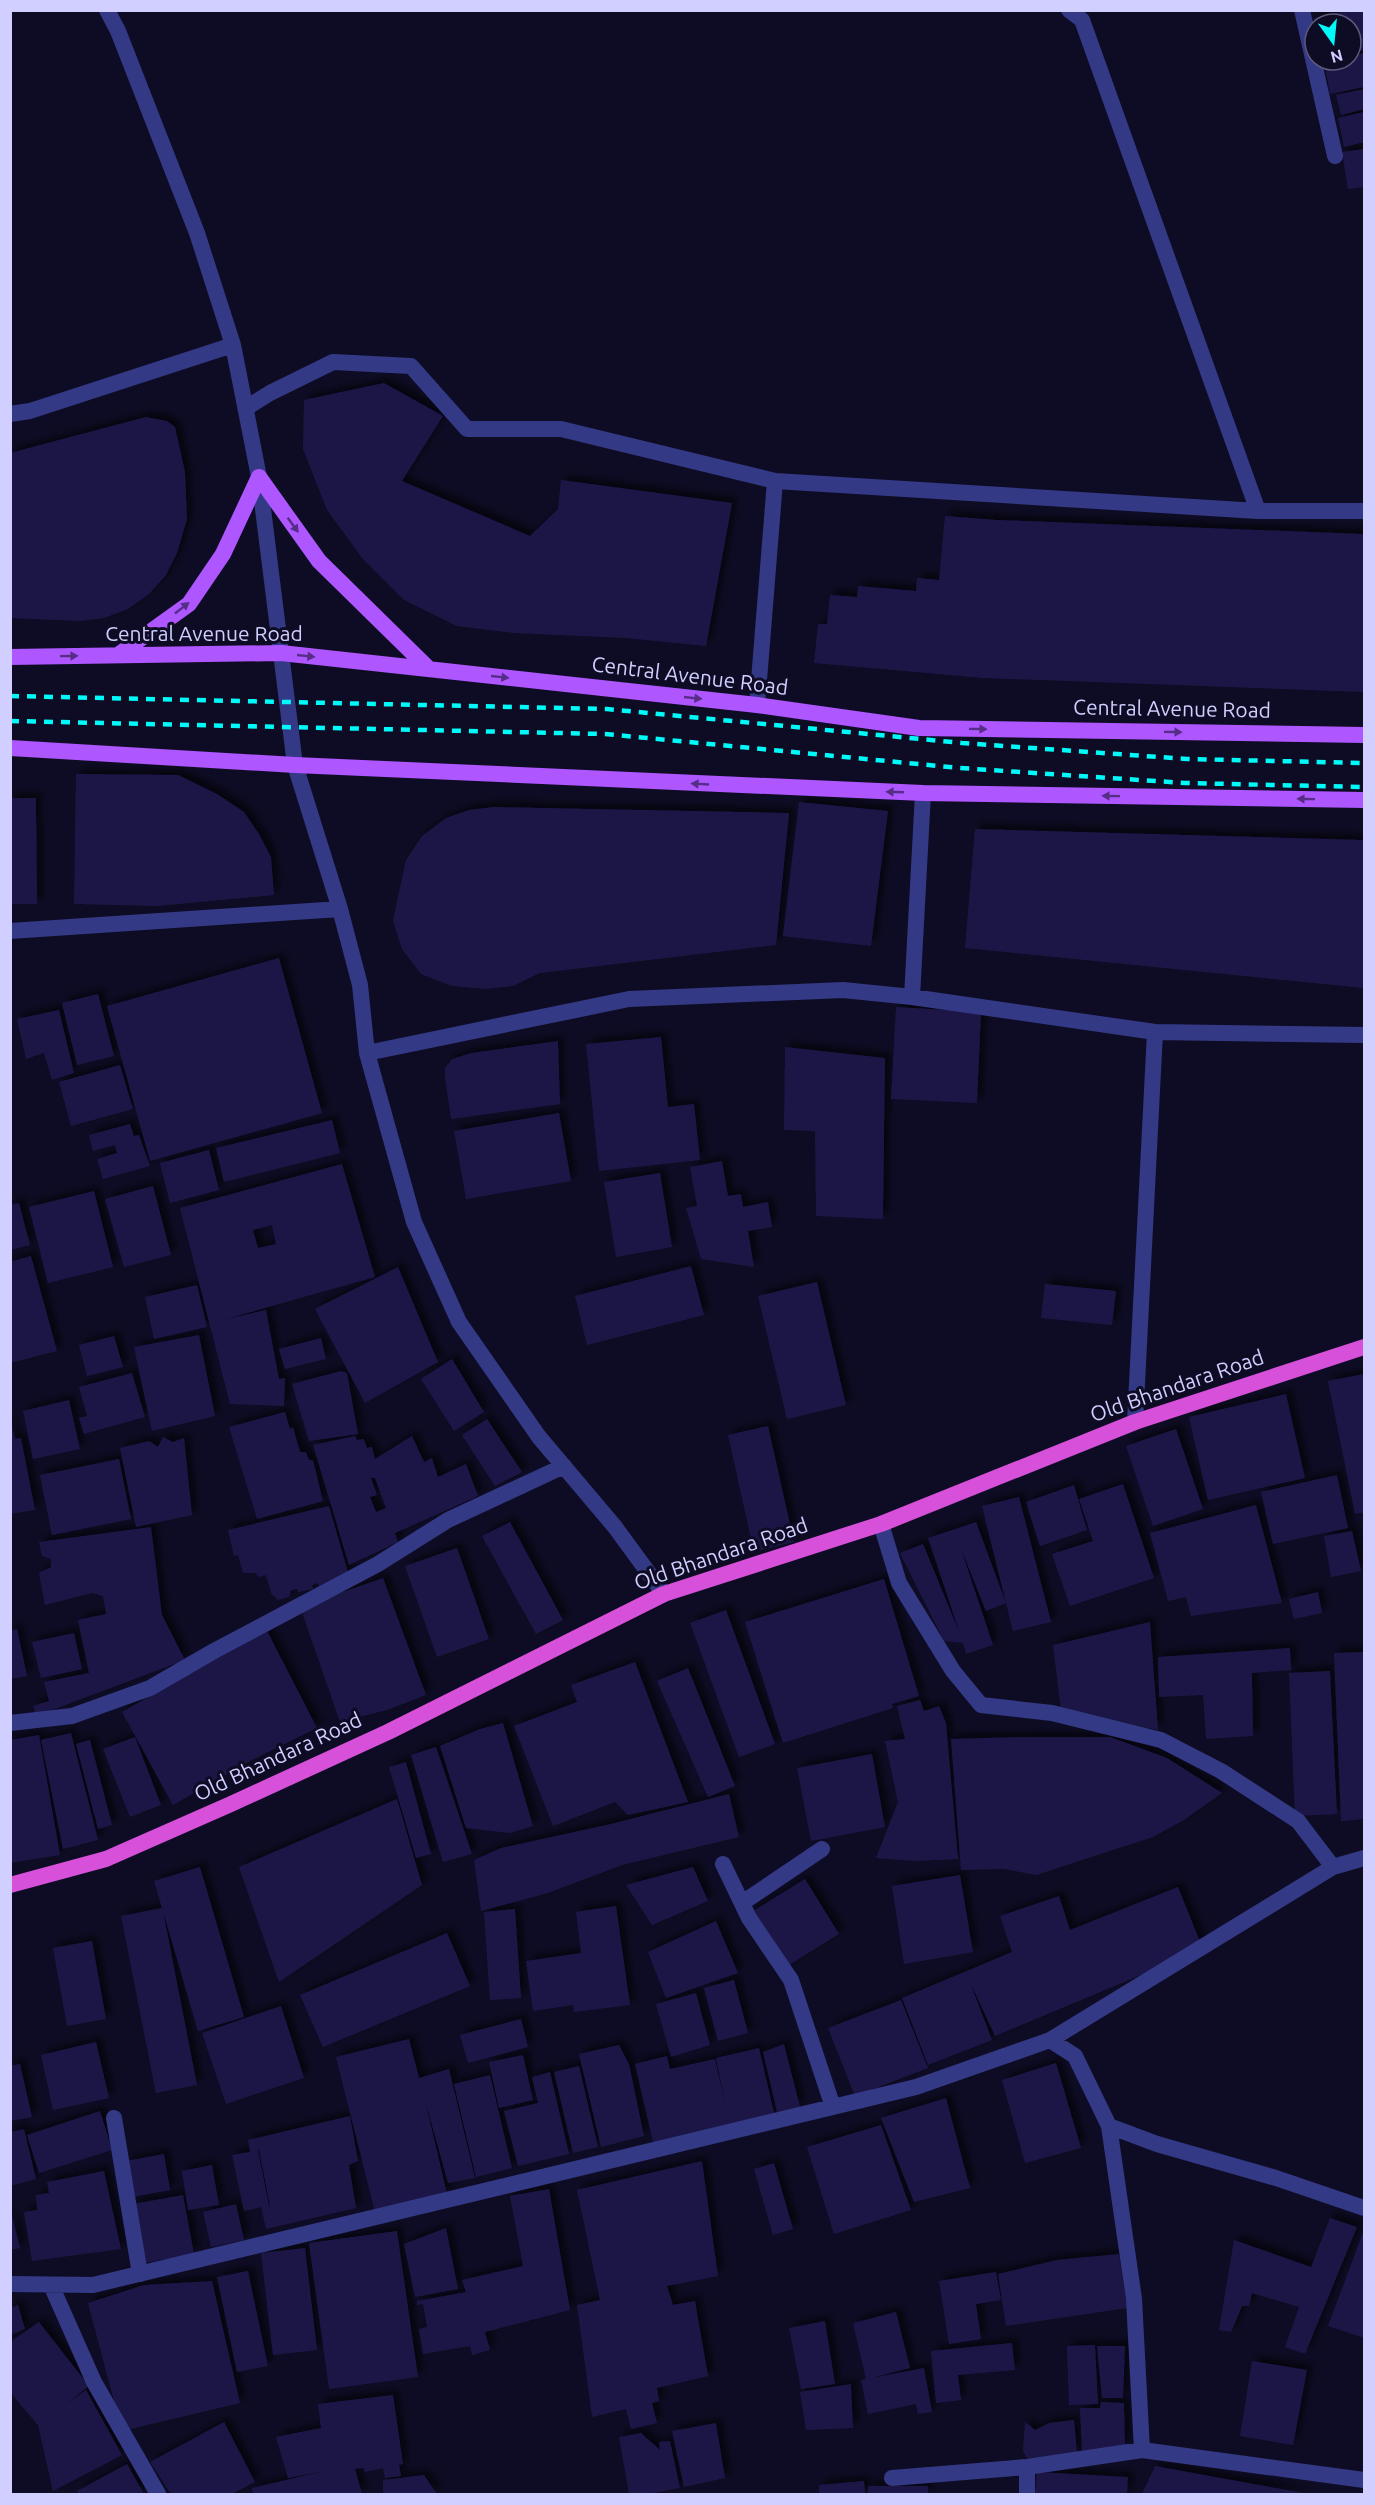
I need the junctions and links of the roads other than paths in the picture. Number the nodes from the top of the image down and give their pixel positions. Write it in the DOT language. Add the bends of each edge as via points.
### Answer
graph roads {
  1 [pos="107,10"];
  2 [pos="1069,10"];
  3 [pos="1302,10"];
  4 [pos="1335,156"];
  5 [pos="233,345"];
  6 [pos="246,408"];
  7 [pos="10,414"];
  8 [pos="259,477"];
  9 [pos="775,481"];
  10 [pos="1258,511"];
  11 [pos="1365,512"];
  12 [pos="281,653"];
  13 [pos="118,656"];
  14 [pos="10,657"];
  15 [pos="429,669"];
  16 [pos="757,705"];
  17 [pos="1365,735"];
  18 [pos="10,748"];
  19 [pos="295,765"];
  20 [pos="923,793"];
  21 [pos="1365,800"];
  22 [pos="340,909"];
  23 [pos="10,931"];
  24 [pos="912,997"];
  25 [pos="1155,1032"];
  26 [pos="1365,1035"];
  27 [pos="367,1053"];
  28 [pos="1365,1347"];
  29 [pos="1135,1422"];
  30 [pos="564,1466"];
  31 [pos="881,1524"];
  32 [pos="664,1594"];
  33 [pos="10,1723"];
  34 [pos="822,1849"];
  35 [pos="1365,1858"];
  36 [pos="723,1864"];
  37 [pos="1333,1866"];
  38 [pos="10,1885"];
  39 [pos="742,1903"];
  40 [pos="1050,2040"];
  41 [pos="833,2107"];
  42 [pos="114,2118"];
  43 [pos="1109,2126"];
  44 [pos="1365,2208"];
  45 [pos="140,2274"];
  46 [pos="10,2284"];
  47 [pos="51,2284"];
  48 [pos="1142,2450"];
  49 [pos="1027,2467"];
  50 [pos="892,2478"];
  51 [pos="1365,2480"];
  52 [pos="158,2494"];
  53 [pos="1027,2494"];
  1 -- 5 [label="street" via="197,233"];
  2 -- 10 [label="street" via="1082,20"];
  3 -- 4 [label="street"];
  5 -- 6 [label="street"];
  5 -- 7 [label="street" via="30,411"];
  6 -- 8 [label="street"];
  6 -- 9 [label="street" via="333,362 411,366 467,429 561,429"];
  8 -- 12 [label="street"];
  13 -- 8 [label="main road, one-way" via="189,603 223,554"];
  8 -- 15 [label="main road, one-way" via="319,561"];
  9 -- 10 [label="street"];
  9 -- 16 [label="street"];
  10 -- 11 [label="street"];
  12 -- 13 [label="main road, Central Avenue Road"];
  12 -- 15 [label="main road, Central Avenue Road, one-way"];
  12 -- 19 [label="street"];
  14 -- 13 [label="main road, Central Avenue Road, one-way"];
  15 -- 16 [label="main road, Central Avenue Road, one-way"];
  16 -- 17 [label="main road, Central Avenue Road, one-way" via="919,728"];
  18 -- 19 [label="main road"];
  20 -- 19 [label="main road, one-way"];
  19 -- 22 [label="street"];
  21 -- 20 [label="main road, one-way"];
  20 -- 24 [label="street"];
  22 -- 23 [label="street"];
  22 -- 27 [label="street" via="360,985"];
  24 -- 25 [label="street"];
  24 -- 27 [label="street" via="843,990 629,999"];
  25 -- 26 [label="street"];
  25 -- 29 [label="street"];
  27 -- 30 [label="street" via="414,1222 459,1322 539,1437"];
  28 -- 29 [label="highway, Old Bhandara Road"];
  29 -- 31 [label="highway, Old Bhandara Road"];
  30 -- 32 [label="street"];
  30 -- 33 [label="street" via="448,1520 378,1564 150,1688 72,1716"];
  31 -- 32 [label="highway, Old Bhandara Road"];
  31 -- 37 [label="street" via="899,1583 953,1671 981,1705 1052,1713 1161,1740 1221,1771 1298,1821"];
  32 -- 38 [label="highway, Old Bhandara Road" via="388,1732 231,1804 106,1859"];
  34 -- 39 [label="street"];
  35 -- 37 [label="street"];
  36 -- 39 [label="street"];
  37 -- 40 [label="street"];
  39 -- 41 [label="street" via="790,1980"];
  40 -- 41 [label="street" via="916,2087"];
  40 -- 43 [label="street" via="1075,2056"];
  41 -- 45 [label="street"];
  42 -- 45 [label="street"];
  43 -- 44 [label="street"];
  43 -- 48 [label="street" via="1134,2299"];
  45 -- 47 [label="street" via="93,2285"];
  46 -- 47 [label="street"];
  47 -- 52 [label="street" via="94,2382"];
  48 -- 49 [label="street"];
  48 -- 51 [label="street"];
  49 -- 50 [label="street"];
  49 -- 53 [label="street"];
}
